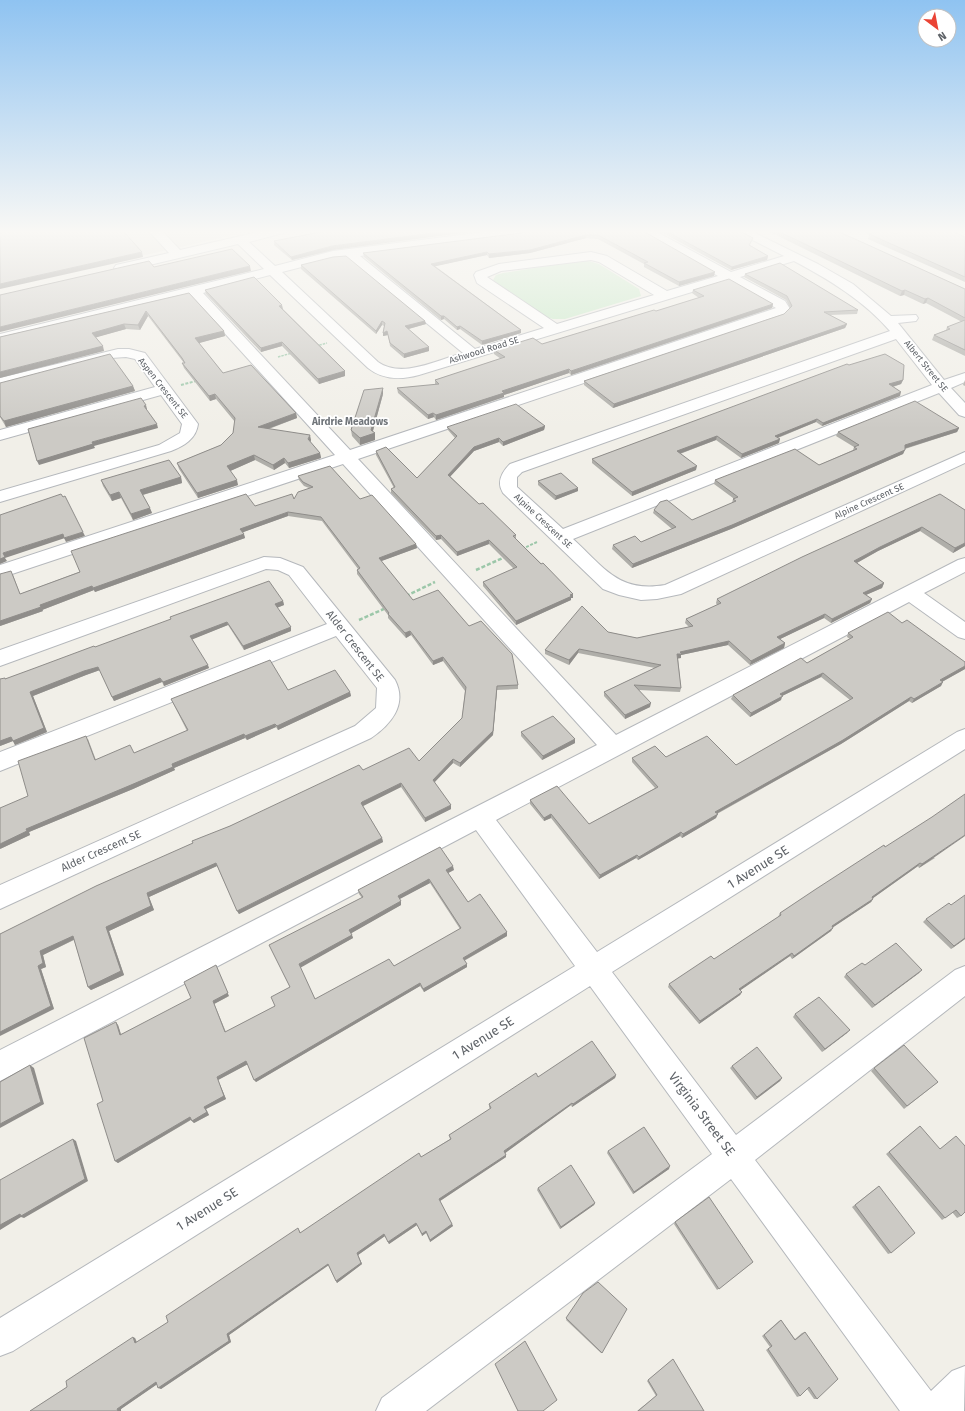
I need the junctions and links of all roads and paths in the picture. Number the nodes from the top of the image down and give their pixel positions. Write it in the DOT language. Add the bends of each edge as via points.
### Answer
graph roads {
  1 [pos="170,297"];
  2 [pos="199,297"];
  3 [pos="300,297"];
  4 [pos="403,297"];
  5 [pos="507,297"];
  6 [pos="662,297"];
  7 [pos="767,297"];
  8 [pos="862,297"];
  9 [pos="911,318"];
  10 [pos="887,320"];
  11 [pos="554,329"];
  12 [pos="899,332"];
  13 [pos="0,338"];
  14 [pos="474,354"];
  15 [pos="965,377"];
  16 [pos="0,383"];
  17 [pos="941,387"];
  18 [pos="165,389"];
  19 [pos="965,412"];
  20 [pos="0,436"];
  21 [pos="346,456"];
  22 [pos="965,457"];
  23 [pos="0,497"];
  24 [pos="560,537"];
  25 [pos="965,564"];
  26 [pos="0,572"];
  27 [pos="910,593"];
  28 [pos="340,627"];
  29 [pos="965,632"];
  30 [pos="0,658"];
  31 [pos="965,738"];
  32 [pos="614,748"];
  33 [pos="0,762"];
  34 [pos="480,817"];
  35 [pos="0,897"];
  36 [pos="593,969"];
  37 [pos="965,979"];
  38 [pos="0,1066"];
  39 [pos="734,1157"];
  40 [pos="0,1338"];
  41 [pos="965,1384"];
  42 [pos="395,1411"];
  43 [pos="923,1411"];
  44 [pos="938,1411"];
  1 -- 13 [label="street"];
  2 -- 21 [label="street"];
  3 -- 14 [label="street, Ashwood Road SE" via="373,365 389,374 414,372"];
  4 -- 14 [label="street"];
  5 -- 11 [label="street"];
  6 -- 11 [label="street, Ashwood Road SE"];
  7 -- 21 [label="street" via="780,304 783,309 778,313"];
  8 -- 10 [label="street, Albert Street SE"];
  9 -- 10 [label="street"];
  10 -- 12 [label="street, Albert Street SE"];
  11 -- 14 [label="street, Ashwood Road SE"];
  12 -- 17 [label="street, Albert Street SE"];
  12 -- 24 [label="street, Alpine Crescent SE" via="516,468 508,478 509,489"];
  15 -- 17 [label="street"];
  16 -- 18 [label="street, Aspen Crescent SE" via="126,352 140,356"];
  17 -- 19 [label="street, Albert Street SE"];
  17 -- 24 [label="street"];
  18 -- 20 [label="street"];
  18 -- 23 [label="street, Aspen Crescent SE" via="190,424 190,430 178,443"];
  21 -- 26 [label="street"];
  21 -- 32 [label="street"];
  22 -- 24 [label="street, Alpine Crescent SE" via="674,589 657,594 624,592 610,584"];
  25 -- 27 [label="street"];
  27 -- 29 [label="street"];
  27 -- 32 [label="street"];
  28 -- 30 [label="street, Alder Crescent SE" via="296,570 280,563 264,563"];
  28 -- 33 [label="street"];
  28 -- 35 [label="street, Alder Crescent SE" via="386,686 390,700 386,711 377,722 363,732"];
  31 -- 36 [label="street, 1 Avenue SE"];
  32 -- 34 [label="street"];
  34 -- 36 [label="street, Virginia Street SE"];
  34 -- 38 [label="street"];
  36 -- 39 [label="street, Virginia Street SE"];
  36 -- 40 [label="street, 1 Avenue SE"];
  37 -- 39 [label="street"];
  39 -- 42 [label="street"];
  39 -- 43 [label="street, Virginia Street SE"];
  41 -- 44 [label="street"];
}
